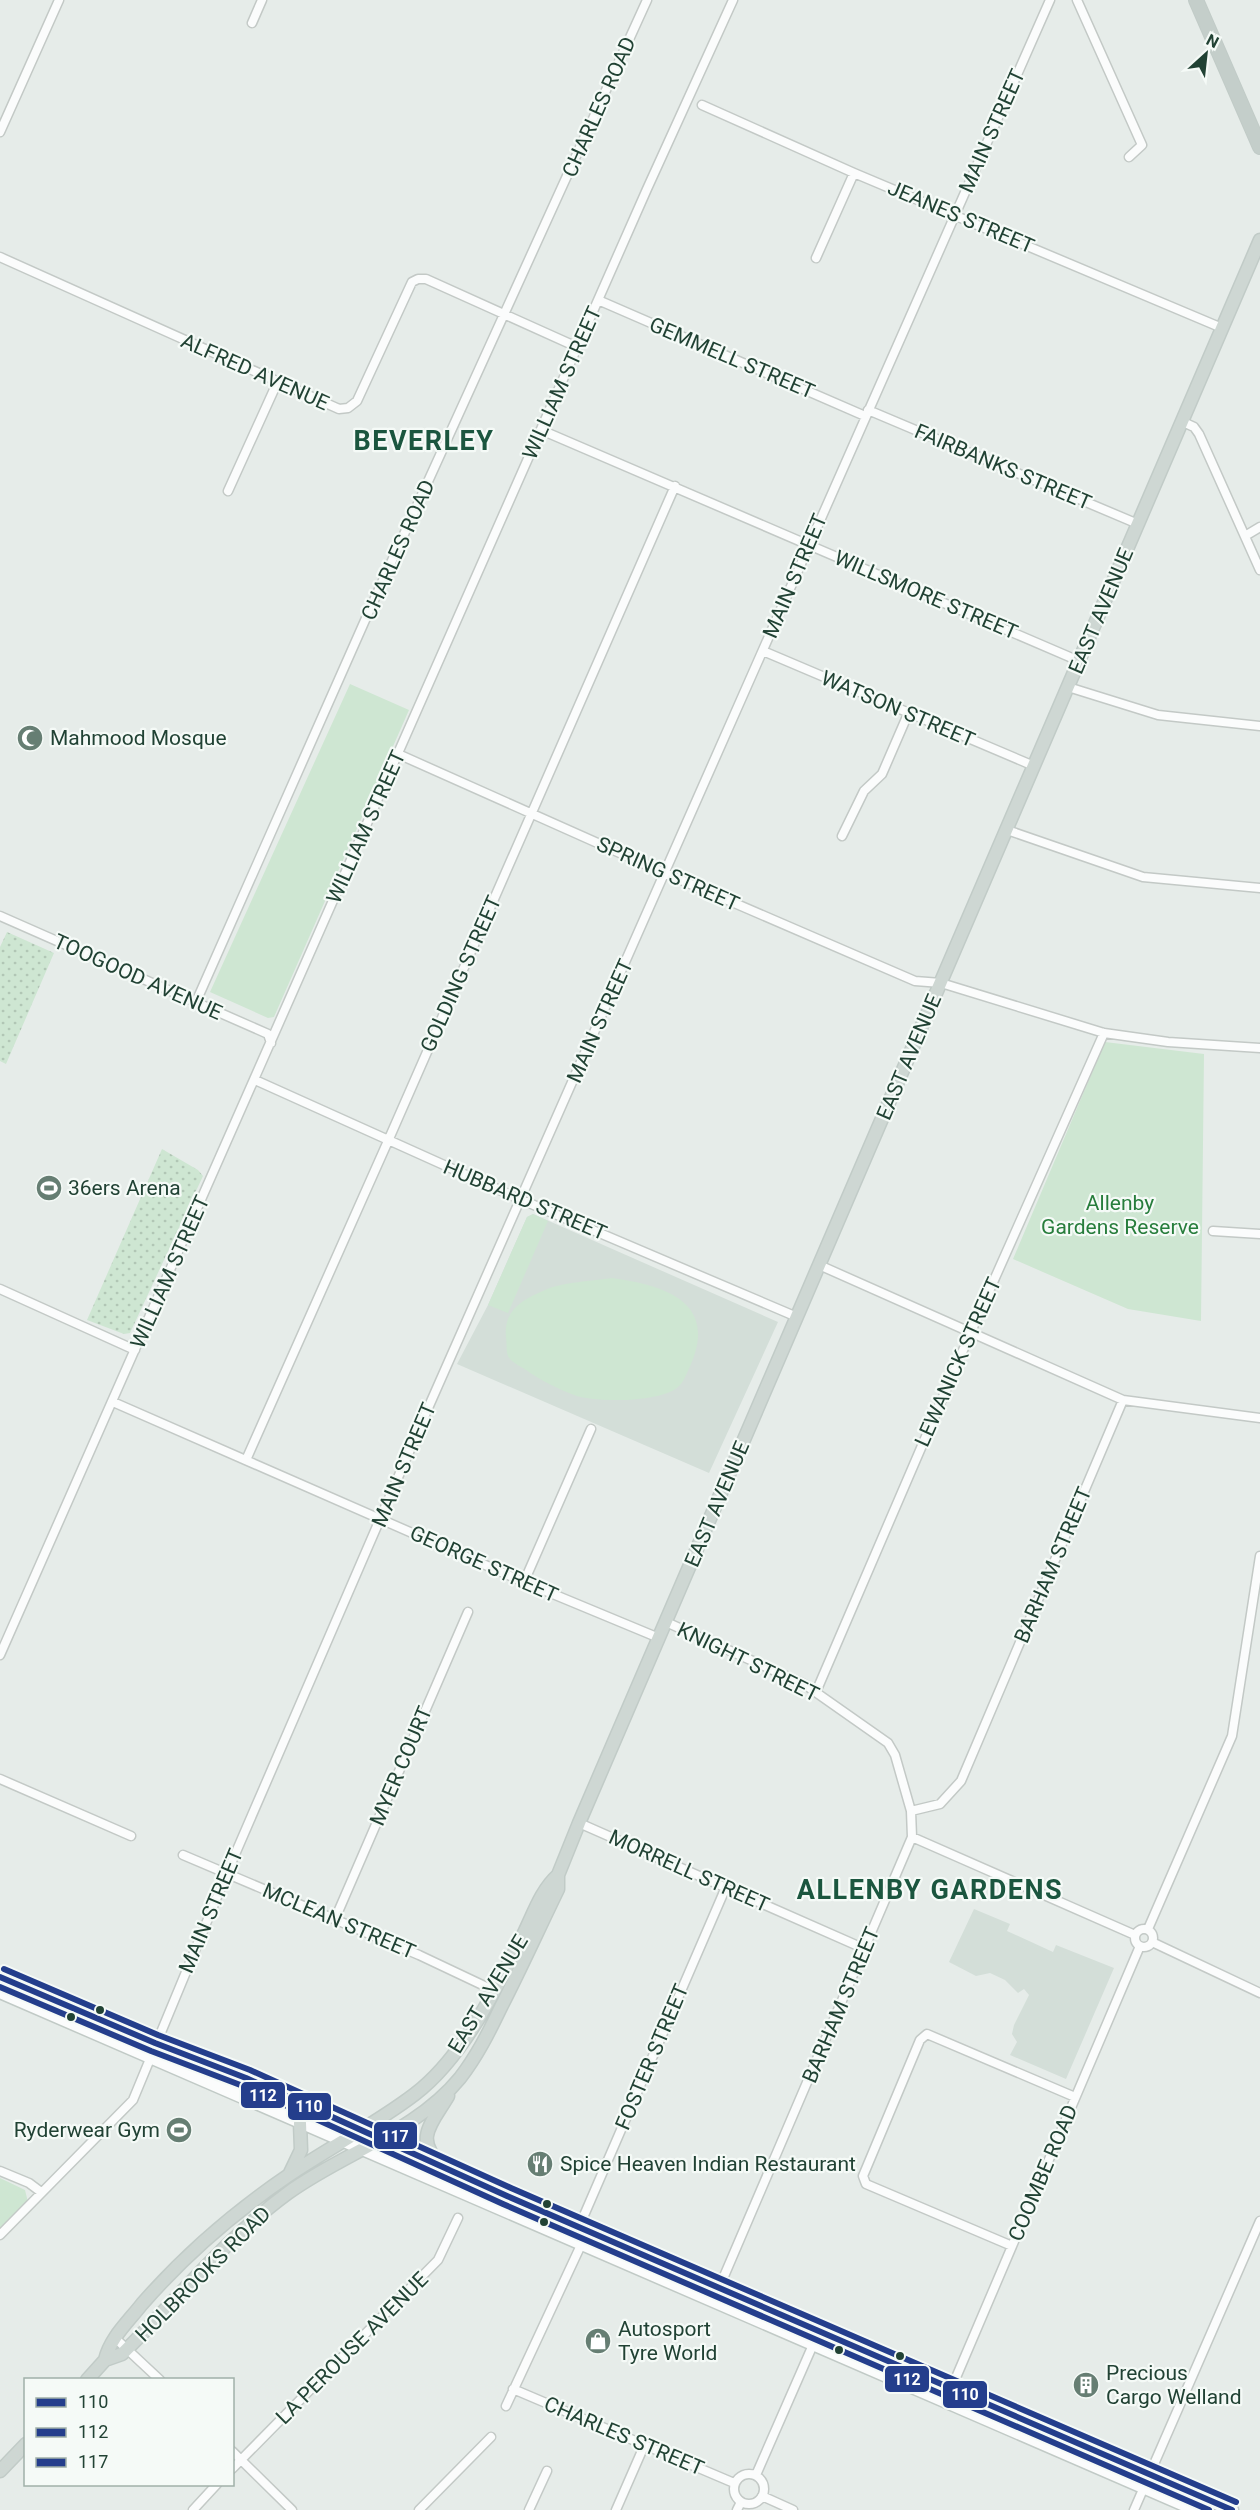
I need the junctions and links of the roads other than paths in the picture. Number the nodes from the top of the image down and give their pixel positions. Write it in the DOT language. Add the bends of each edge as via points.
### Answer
graph roads {
  1 [pos="59,0"];
  2 [pos="262,0"];
  3 [pos="647,0"];
  4 [pos="733,0"];
  5 [pos="1050,0"];
  6 [pos="1077,0"];
  7 [pos="1196,0"];
  8 [pos="252,23"];
  9 [pos="702,105"];
  10 [pos="0,132"];
  11 [pos="1260,147"];
  12 [pos="1129,157"];
  13 [pos="854,172"];
  14 [pos="956,214"];
  15 [pos="1260,240"];
  16 [pos="0,257"];
  17 [pos="816,258"];
  18 [pos="598,300"];
  19 [pos="504,315"];
  20 [pos="1222,328"];
  21 [pos="577,347"];
  22 [pos="277,383"];
  23 [pos="867,413"];
  24 [pos="1182,422"];
  25 [pos="541,430"];
  26 [pos="675,486"];
  27 [pos="228,491"];
  28 [pos="1138,524"];
  29 [pos="1260,527"];
  30 [pos="1245,536"];
  31 [pos="809,544"];
  32 [pos="1260,570"];
  33 [pos="763,651"];
  34 [pos="1079,661"];
  35 [pos="1068,687"];
  36 [pos="908,714"];
  37 [pos="1260,726"];
  38 [pos="398,754"];
  39 [pos="1034,766"];
  40 [pos="531,814"];
  41 [pos="1007,830"];
  42 [pos="842,836"];
  43 [pos="665,873"];
  44 [pos="1260,888"];
  45 [pos="0,916"];
  46 [pos="941,983"];
  47 [pos="196,1002"];
  48 [pos="1104,1033"];
  49 [pos="271,1043"];
  50 [pos="1260,1048"];
  51 [pos="255,1080"];
  52 [pos="388,1141"];
  53 [pos="522,1200"];
  54 [pos="1213,1231"];
  55 [pos="1260,1234"];
  56 [pos="819,1265"];
  57 [pos="0,1289"];
  58 [pos="797,1317"];
  59 [pos="970,1334"];
  60 [pos="135,1350"];
  61 [pos="1123,1401"];
  62 [pos="113,1402"];
  63 [pos="1260,1418"];
  64 [pos="591,1429"];
  65 [pos="246,1460"];
  66 [pos="381,1519"];
  67 [pos="1260,1556"];
  68 [pos="524,1582"];
  69 [pos="468,1612"];
  70 [pos="666,1622"];
  71 [pos="659,1638"];
  72 [pos="0,1655"];
  73 [pos="816,1692"];
  74 [pos="0,1779"];
  75 [pos="910,1811"];
  76 [pos="579,1823"];
  77 [pos="131,1836"];
  78 [pos="912,1838"];
  79 [pos="183,1855"];
  80 [pos="227,1873"];
  81 [pos="558,1875"];
  82 [pos="726,1887"];
  83 [pos="335,1919"];
  84 [pos="1148,1929"];
  85 [pos="1135,1935"];
  86 [pos="1152,1942"];
  87 [pos="1140,1946"];
  88 [pos="865,1949"];
  89 [pos="0,1977"];
  90 [pos="493,1990"];
  91 [pos="0,1992"];
  92 [pos="1260,1994"];
  93 [pos="155,2043"];
  94 [pos="151,2058"];
  95 [pos="456,2082"];
  96 [pos="1075,2097"];
  97 [pos="300,2123"];
  98 [pos="360,2129"];
  99 [pos="376,2137"];
  100 [pos="353,2145"];
  101 [pos="442,2165"];
  102 [pos="0,2171"];
  103 [pos="290,2174"];
  104 [pos="41,2192"];
  105 [pos="458,2218"];
  106 [pos="1260,2221"];
  107 [pos="579,2227"];
  108 [pos="0,2235"];
  109 [pos="580,2245"];
  110 [pos="1012,2246"];
  111 [pos="719,2288"];
  112 [pos="713,2302"];
  113 [pos="819,2331"];
  114 [pos="115,2338"];
  115 [pos="814,2344"];
  116 [pos="128,2348"];
  117 [pos="105,2360"];
  118 [pos="88,2378"];
  119 [pos="159,2378"];
  120 [pos="951,2388"];
  121 [pos="513,2389"];
  122 [pos="946,2401"];
  123 [pos="506,2406"];
  124 [pos="491,2437"];
  125 [pos="24,2446"];
  126 [pos="644,2446"];
  127 [pos="234,2453"];
  128 [pos="241,2460"];
  129 [pos="234,2467"];
  130 [pos="0,2471"];
  131 [pos="547,2471"];
  132 [pos="1150,2474"];
  133 [pos="756,2475"];
  134 [pos="734,2483"];
  135 [pos="216,2486"];
  136 [pos="1144,2488"];
  137 [pos="762,2496"];
  138 [pos="739,2506"];
  139 [pos="193,2510"];
  140 [pos="292,2510"];
  141 [pos="419,2510"];
  142 [pos="530,2510"];
  143 [pos="616,2510"];
  144 [pos="793,2510"];
  145 [pos="1134,2510"];
  146 [pos="1196,2510"];
  147 [pos="1232,2510"];
  1 -- 10 [label="street"];
  2 -- 8 [label="street"];
  3 -- 19 [label="street, CHARLES ROAD"];
  4 -- 18 [label="street, WILLIAM STREET"];
  5 -- 14 [label="street, MAIN STREET"];
  6 -- 12 [label="street" via="1142,145"];
  7 -- 11 [label="highway"];
  9 -- 13 [label="street, JEANES STREET"];
  13 -- 14 [label="street, JEANES STREET"];
  13 -- 17 [label="street"];
  14 -- 20 [label="street, JEANES STREET"];
  14 -- 23 [label="street, MAIN STREET"];
  15 -- 20 [label="main road, EAST AVENUE"];
  16 -- 22 [label="street, ALFRED AVENUE"];
  18 -- 21 [label="street, WILLIAM STREET"];
  18 -- 23 [label="street, GEMMELL STREET"];
  19 -- 21 [label="street, ALFRED AVENUE"];
  19 -- 22 [label="street, ALFRED AVENUE" via="426,279 418,279 412,282 357,401 348,408 339,409"];
  19 -- 47 [label="street, CHARLES ROAD"];
  20 -- 24 [label="main road, EAST AVENUE"];
  21 -- 25 [label="street, WILLIAM STREET"];
  22 -- 27 [label="street"];
  23 -- 28 [label="street, FAIRBANKS STREET"];
  23 -- 31 [label="street, MAIN STREET"];
  24 -- 28 [label="main road, EAST AVENUE"];
  24 -- 30 [label="street" via="1199,434"];
  25 -- 26 [label="street, WILLSMORE STREET"];
  25 -- 38 [label="street, WILLIAM STREET"];
  26 -- 31 [label="street, WILLSMORE STREET"];
  26 -- 40 [label="street, GOLDING STREET"];
  28 -- 34 [label="main road, EAST AVENUE"];
  29 -- 30 [label="street"];
  30 -- 32 [label="street"];
  31 -- 33 [label="street, MAIN STREET"];
  31 -- 34 [label="street, WILLSMORE STREET"];
  33 -- 36 [label="street, WATSON STREET"];
  33 -- 43 [label="street, MAIN STREET"];
  34 -- 35 [label="main road, EAST AVENUE"];
  35 -- 37 [label="street" via="1158,715"];
  35 -- 39 [label="main road, EAST AVENUE"];
  36 -- 39 [label="street, WATSON STREET"];
  36 -- 42 [label="street" via="882,774 864,791"];
  38 -- 40 [label="street, SPRING STREET"];
  38 -- 49 [label="street, WILLIAM STREET"];
  39 -- 41 [label="main road, EAST AVENUE"];
  40 -- 43 [label="street, SPRING STREET"];
  40 -- 52 [label="street, GOLDING STREET"];
  41 -- 44 [label="street" via="1143,877"];
  41 -- 46 [label="main road, EAST AVENUE"];
  43 -- 46 [label="street, SPRING STREET" via="915,981"];
  43 -- 53 [label="street, MAIN STREET"];
  45 -- 47 [label="street, TOOGOOD AVENUE"];
  46 -- 48 [label="street, SPRING STREET"];
  46 -- 56 [label="main road, EAST AVENUE"];
  47 -- 49 [label="street, TOOGOOD AVENUE" via="268,1034"];
  48 -- 50 [label="street, SPRING STREET"];
  48 -- 59 [label="street, LEWANICK STREET"];
  49 -- 51 [label="street, WILLIAM STREET"];
  51 -- 52 [label="street, HUBBARD STREET"];
  51 -- 60 [label="street, WILLIAM STREET"];
  52 -- 53 [label="street, HUBBARD STREET"];
  52 -- 65 [label="street, GOLDING STREET"];
  53 -- 58 [label="street, HUBBARD STREET"];
  53 -- 66 [label="street, MAIN STREET"];
  54 -- 55 [label="street"];
  56 -- 58 [label="main road, EAST AVENUE"];
  56 -- 59 [label="street"];
  57 -- 60 [label="street"];
  58 -- 70 [label="main road, EAST AVENUE"];
  59 -- 61 [label="street"];
  59 -- 73 [label="street, LEWANICK STREET"];
  60 -- 62 [label="street, WILLIAM STREET"];
  61 -- 63 [label="street"];
  61 -- 75 [label="street, BARHAM STREET" via="961,1781 940,1804"];
  62 -- 65 [label="street, GEORGE STREET"];
  62 -- 72 [label="street, WILLIAM STREET"];
  64 -- 68 [label="street"];
  65 -- 66 [label="street, GEORGE STREET"];
  66 -- 68 [label="street, GEORGE STREET"];
  66 -- 80 [label="street, MAIN STREET"];
  67 -- 84 [label="street" via="1232,1736"];
  68 -- 71 [label="street, GEORGE STREET"];
  69 -- 83 [label="street, MYER COURT"];
  70 -- 71 [label="main road, EAST AVENUE"];
  70 -- 73 [label="street, KNIGHT STREET"];
  71 -- 76 [label="main road, EAST AVENUE"];
  73 -- 75 [label="street, KNIGHT STREET" via="888,1743 896,1755"];
  74 -- 77 [label="street"];
  75 -- 78 [label="street, BARHAM STREET"];
  76 -- 81 [label="main road, EAST AVENUE"];
  76 -- 82 [label="street, MORRELL STREET"];
  78 -- 85 [label="street"];
  78 -- 88 [label="street, BARHAM STREET"];
  79 -- 80 [label="street, MCLEAN STREET"];
  80 -- 83 [label="street, MCLEAN STREET"];
  80 -- 93 [label="street, MAIN STREET"];
  81 -- 90 [label="main road, EAST AVENUE" via="548,1884"];
  81 -- 95 [label="main road, EAST AVENUE" via="558,1889 518,1974 483,2042"];
  82 -- 88 [label="street, MORRELL STREET"];
  82 -- 107 [label="street, FOSTER STREET"];
  83 -- 90 [label="street, MCLEAN STREET"];
  84 -- 85 [label="street"];
  84 -- 86 [label="street" via="1153,1934"];
  85 -- 87 [label="street"];
  86 -- 87 [label="street" via="1147,1947"];
  86 -- 92 [label="street"];
  87 -- 96 [label="street, COOMBE ROAD"];
  88 -- 111 [label="street, BARHAM STREET"];
  89 -- 93 [label="main road"];
  90 -- 98 [label="main road, EAST AVENUE" via="461,2045 438,2073 414,2094"];
  91 -- 94 [label="main road"];
  93 -- 94 [label="street, MAIN STREET"];
  93 -- 98 [label="main road" via="225,2069"];
  94 -- 97 [label="main road"];
  94 -- 104 [label="street, MAIN STREET" via="133,2100"];
  95 -- 99 [label="main road, EAST AVENUE" via="434,2104"];
  95 -- 101 [label="main road" via="426,2132 427,2147"];
  96 -- 110 [label="street, COOMBE ROAD"];
  96 -- 110 [label="street" via="927,2034 920,2040 862,2176 866,2184"];
  97 -- 100 [label="main road"];
  97 -- 103 [label="main road" via="301,2150"];
  98 -- 99 [label="main road"];
  98 -- 100 [label="main road, EAST AVENUE"];
  99 -- 100 [label="main road, EAST AVENUE"];
  99 -- 101 [label="main road"];
  100 -- 103 [label="main road, HOLBROOKS ROAD"];
  100 -- 109 [label="main road"];
  100 -- 116 [label="main road, HOLBROOKS ROAD" via="251,2222"];
  101 -- 107 [label="main road"];
  102 -- 104 [label="street"];
  103 -- 114 [label="main road, HOLBROOKS ROAD" via="234,2216 183,2263"];
  104 -- 108 [label="street, MAIN STREET"];
  105 -- 128 [label="street, LA PEROUSE AVENUE" via="438,2260"];
  106 -- 132 [label="street"];
  107 -- 109 [label="street"];
  107 -- 111 [label="main road"];
  109 -- 112 [label="main road"];
  109 -- 121 [label="street"];
  110 -- 120 [label="street, COOMBE ROAD"];
  111 -- 112 [label="street, BARHAM STREET"];
  111 -- 113 [label="main road"];
  112 -- 115 [label="main road"];
  113 -- 115 [label="street"];
  113 -- 120 [label="main road"];
  114 -- 116 [label="street"];
  114 -- 117 [label="main road, HOLBROOKS ROAD"];
  115 -- 122 [label="main road"];
  115 -- 133 [label="street"];
  116 -- 117 [label="main road, HOLBROOKS ROAD"];
  116 -- 119 [label="street"];
  117 -- 118 [label="main road, HOLBROOKS ROAD"];
  120 -- 122 [label="street, COOMBE ROAD"];
  120 -- 132 [label="main road"];
  121 -- 123 [label="street"];
  121 -- 126 [label="street, CHARLES STREET"];
  122 -- 136 [label="main road"];
  124 -- 141 [label="street"];
  125 -- 130 [label="main road"];
  126 -- 134 [label="street, CHARLES STREET"];
  126 -- 143 [label="street"];
  127 -- 128 [label="street"];
  128 -- 129 [label="street, LA PEROUSE AVENUE"];
  128 -- 140 [label="street"];
  131 -- 142 [label="street"];
  132 -- 136 [label="street"];
  132 -- 147 [label="main road"];
  133 -- 134 [label="street" via="743,2474"];
  133 -- 137 [label="street" via="763,2484"];
  134 -- 138 [label="street"];
  135 -- 139 [label="street"];
  136 -- 145 [label="street"];
  136 -- 146 [label="main road"];
  137 -- 138 [label="street"];
  137 -- 144 [label="street"];
}
